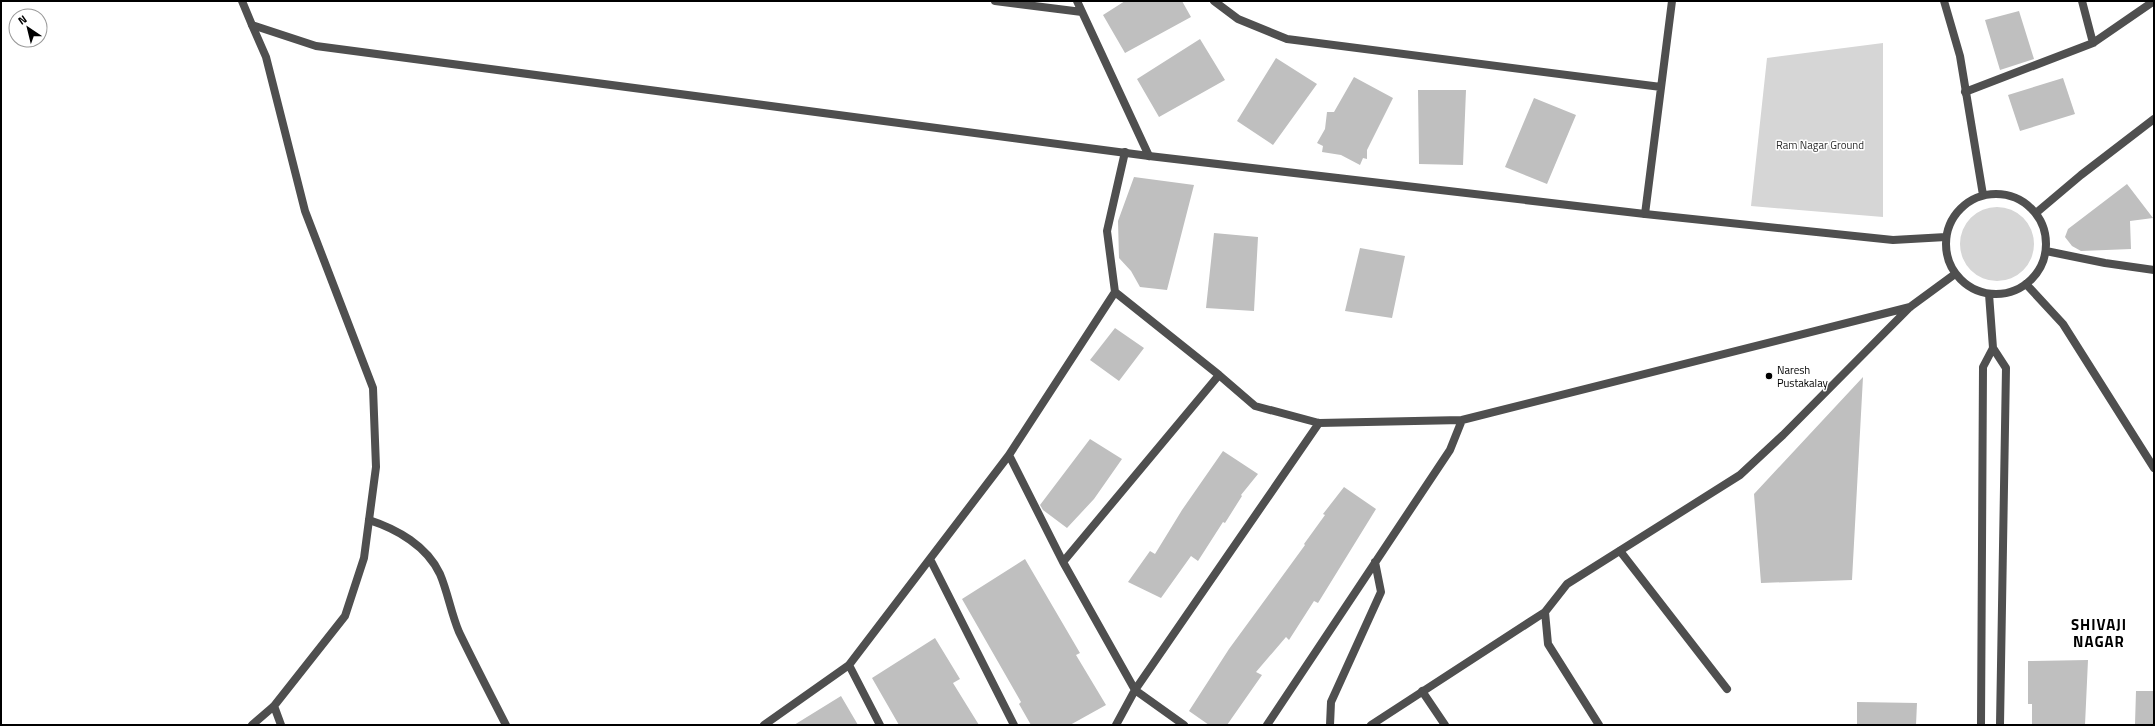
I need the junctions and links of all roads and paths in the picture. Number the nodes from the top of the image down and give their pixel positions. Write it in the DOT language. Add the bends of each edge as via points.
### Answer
graph roads {
  1 [pos="242,1"];
  2 [pos="995,1"];
  3 [pos="1077,1"];
  4 [pos="1214,1"];
  5 [pos="1672,1"];
  6 [pos="1944,1"];
  7 [pos="2082,1"];
  8 [pos="2154,1"];
  9 [pos="1082,12"];
  10 [pos="252,25"];
  11 [pos="2093,43"];
  12 [pos="1661,87"];
  13 [pos="1965,92"];
  14 [pos="2154,119"];
  15 [pos="1125,152"];
  16 [pos="1149,156"];
  17 [pos="1983,195"];
  18 [pos="2036,213"];
  19 [pos="1645,214"];
  20 [pos="1946,237"];
  21 [pos="2046,251"];
  22 [pos="2154,270"];
  23 [pos="1955,274"];
  24 [pos="2026,284"];
  25 [pos="1114,292"];
  26 [pos="1989,294"];
  27 [pos="1910,307"];
  28 [pos="1993,348"];
  29 [pos="1219,376"];
  30 [pos="1462,420"];
  31 [pos="1319,423"];
  32 [pos="1010,455"];
  33 [pos="2154,468"];
  34 [pos="369,520"];
  35 [pos="1620,551"];
  36 [pos="930,559"];
  37 [pos="1063,562"];
  38 [pos="1375,562"];
  39 [pos="1545,612"];
  40 [pos="849,665"];
  41 [pos="1727,689"];
  42 [pos="1135,690"];
  43 [pos="1422,691"];
  44 [pos="274,706"];
  45 [pos="252,725"];
  46 [pos="281,725"];
  47 [pos="506,725"];
  48 [pos="764,725"];
  49 [pos="880,725"];
  50 [pos="1014,725"];
  51 [pos="1116,725"];
  52 [pos="1184,725"];
  53 [pos="1267,725"];
  54 [pos="1330,725"];
  55 [pos="1370,725"];
  56 [pos="1445,725"];
  57 [pos="1599,725"];
  58 [pos="1981,725"];
  59 [pos="2000,725"];
  1 -- 10 [label="street"];
  2 -- 9 [label="street"];
  3 -- 9 [label="street"];
  4 -- 12 [label="street" via="1238,19 1287,40"];
  5 -- 12 [label="street"];
  6 -- 13 [label="street" via="1960,56"];
  7 -- 11 [label="street"];
  8 -- 11 [label="street"];
  9 -- 16 [label="street"];
  10 -- 15 [label="street" via="316,46"];
  10 -- 34 [label="street" via="266,57 305,211 373,388 376,467"];
  11 -- 13 [label="street"];
  12 -- 19 [label="street"];
  13 -- 17 [label="street"];
  14 -- 18 [label="street"];
  15 -- 16 [label="street"];
  15 -- 25 [label="street" via="1107,231"];
  16 -- 19 [label="street"];
  17 -- 18 [label="street" via="2012,196 2026,203"];
  17 -- 20 [label="street" via="1958,210 1950,223"];
  18 -- 21 [label="street" via="2043,225"];
  19 -- 20 [label="street" via="1893,240"];
  20 -- 23 [label="street" via="1949,263"];
  21 -- 22 [label="street"];
  21 -- 24 [label="street" via="2035,275"];
  23 -- 26 [label="street" via="1964,284"];
  23 -- 27 [label="street"];
  24 -- 26 [label="street" via="2014,291"];
  24 -- 33 [label="street" via="2063,324"];
  25 -- 29 [label="street"];
  25 -- 32 [label="street"];
  26 -- 28 [label="street"];
  27 -- 30 [label="street"];
  27 -- 35 [label="street" via="1740,475"];
  28 -- 58 [label="street" via="1983,366"];
  28 -- 59 [label="street" via="2006,368"];
  29 -- 31 [label="street" via="1255,406"];
  29 -- 37 [label="street"];
  30 -- 31 [label="street"];
  30 -- 38 [label="street" via="1450,450"];
  31 -- 42 [label="street"];
  32 -- 36 [label="street"];
  32 -- 37 [label="street"];
  34 -- 44 [label="street" via="364,558 345,616"];
  34 -- 47 [label="street" via="387,526 404,536 427,554 434,563 459,631"];
  35 -- 39 [label="street" via="1567,584"];
  35 -- 41 [label="street"];
  36 -- 40 [label="street"];
  36 -- 50 [label="street"];
  37 -- 42 [label="street"];
  38 -- 53 [label="street"];
  38 -- 54 [label="street" via="1381,592 1331,702"];
  39 -- 43 [label="street"];
  39 -- 57 [label="street" via="1548,644"];
  40 -- 48 [label="street"];
  40 -- 49 [label="street"];
  42 -- 51 [label="street"];
  42 -- 52 [label="street"];
  43 -- 55 [label="street"];
  43 -- 56 [label="street"];
  44 -- 45 [label="street"];
  44 -- 46 [label="street"];
}
